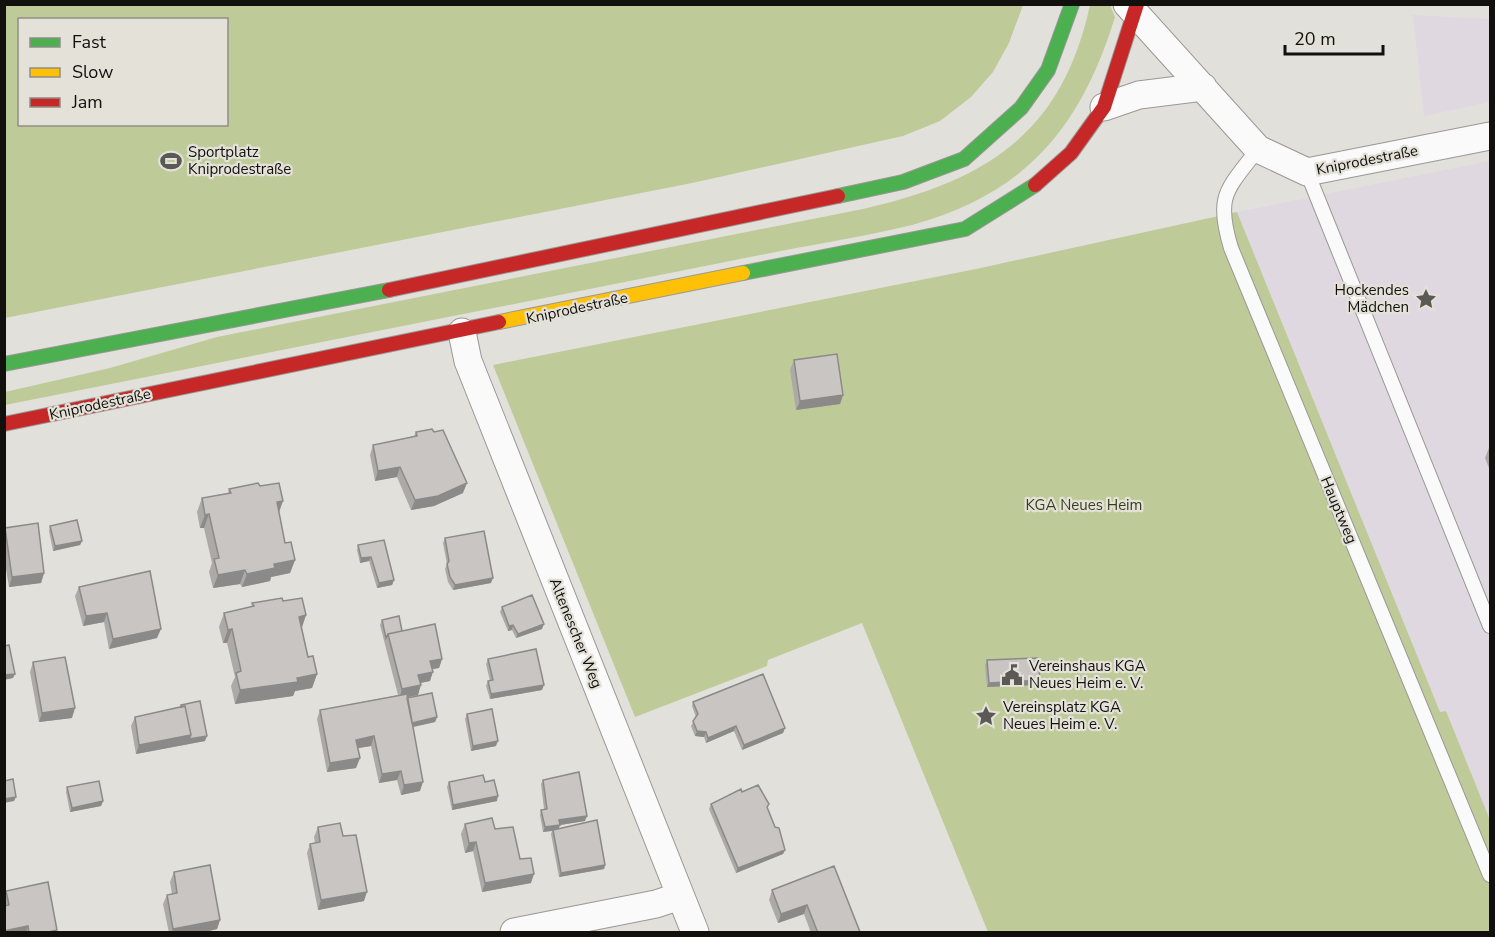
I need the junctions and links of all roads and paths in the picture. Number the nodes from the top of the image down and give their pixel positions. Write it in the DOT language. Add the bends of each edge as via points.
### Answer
graph roads {
  1 [pos="1072,4"];
  2 [pos="1133,8"];
  3 [pos="1203,87"];
  4 [pos="1104,107"];
  5 [pos="1491,136"];
  6 [pos="1258,149"];
  7 [pos="1307,172"];
  8 [pos="462,332"];
  9 [pos="4,364"];
  10 [pos="4,424"];
  11 [pos="1491,626"];
  12 [pos="1491,874"];
  13 [pos="680,896"];
  14 [pos="514,933"];
  15 [pos="695,933"];
  1 -- 9 [label="main road" via="1048,70 1021,108 964,159 903,182 458,277"];
  2 -- 3 [label="street, Kniprodestraße"];
  2 -- 4 [label="main road, Kniprodestraße"];
  3 -- 4 [label="street" via="1139,95"];
  3 -- 6 [label="street, Kniprodestraße"];
  4 -- 8 [label="main road, Kniprodestraße" via="1071,153 1030,189 965,229"];
  5 -- 7 [label="street, Kniprodestraße"];
  6 -- 7 [label="street, Kniprodestraße"];
  6 -- 12 [label="lane, Hauptweg" via="1230,185 1222,205 1231,248"];
  7 -- 11 [label="lane"];
  8 -- 10 [label="main road, Kniprodestraße"];
  8 -- 13 [label="street, Altenescher Weg" via="468,361"];
  13 -- 14 [label="street"];
  13 -- 15 [label="street, Altenescher Weg"];
}
